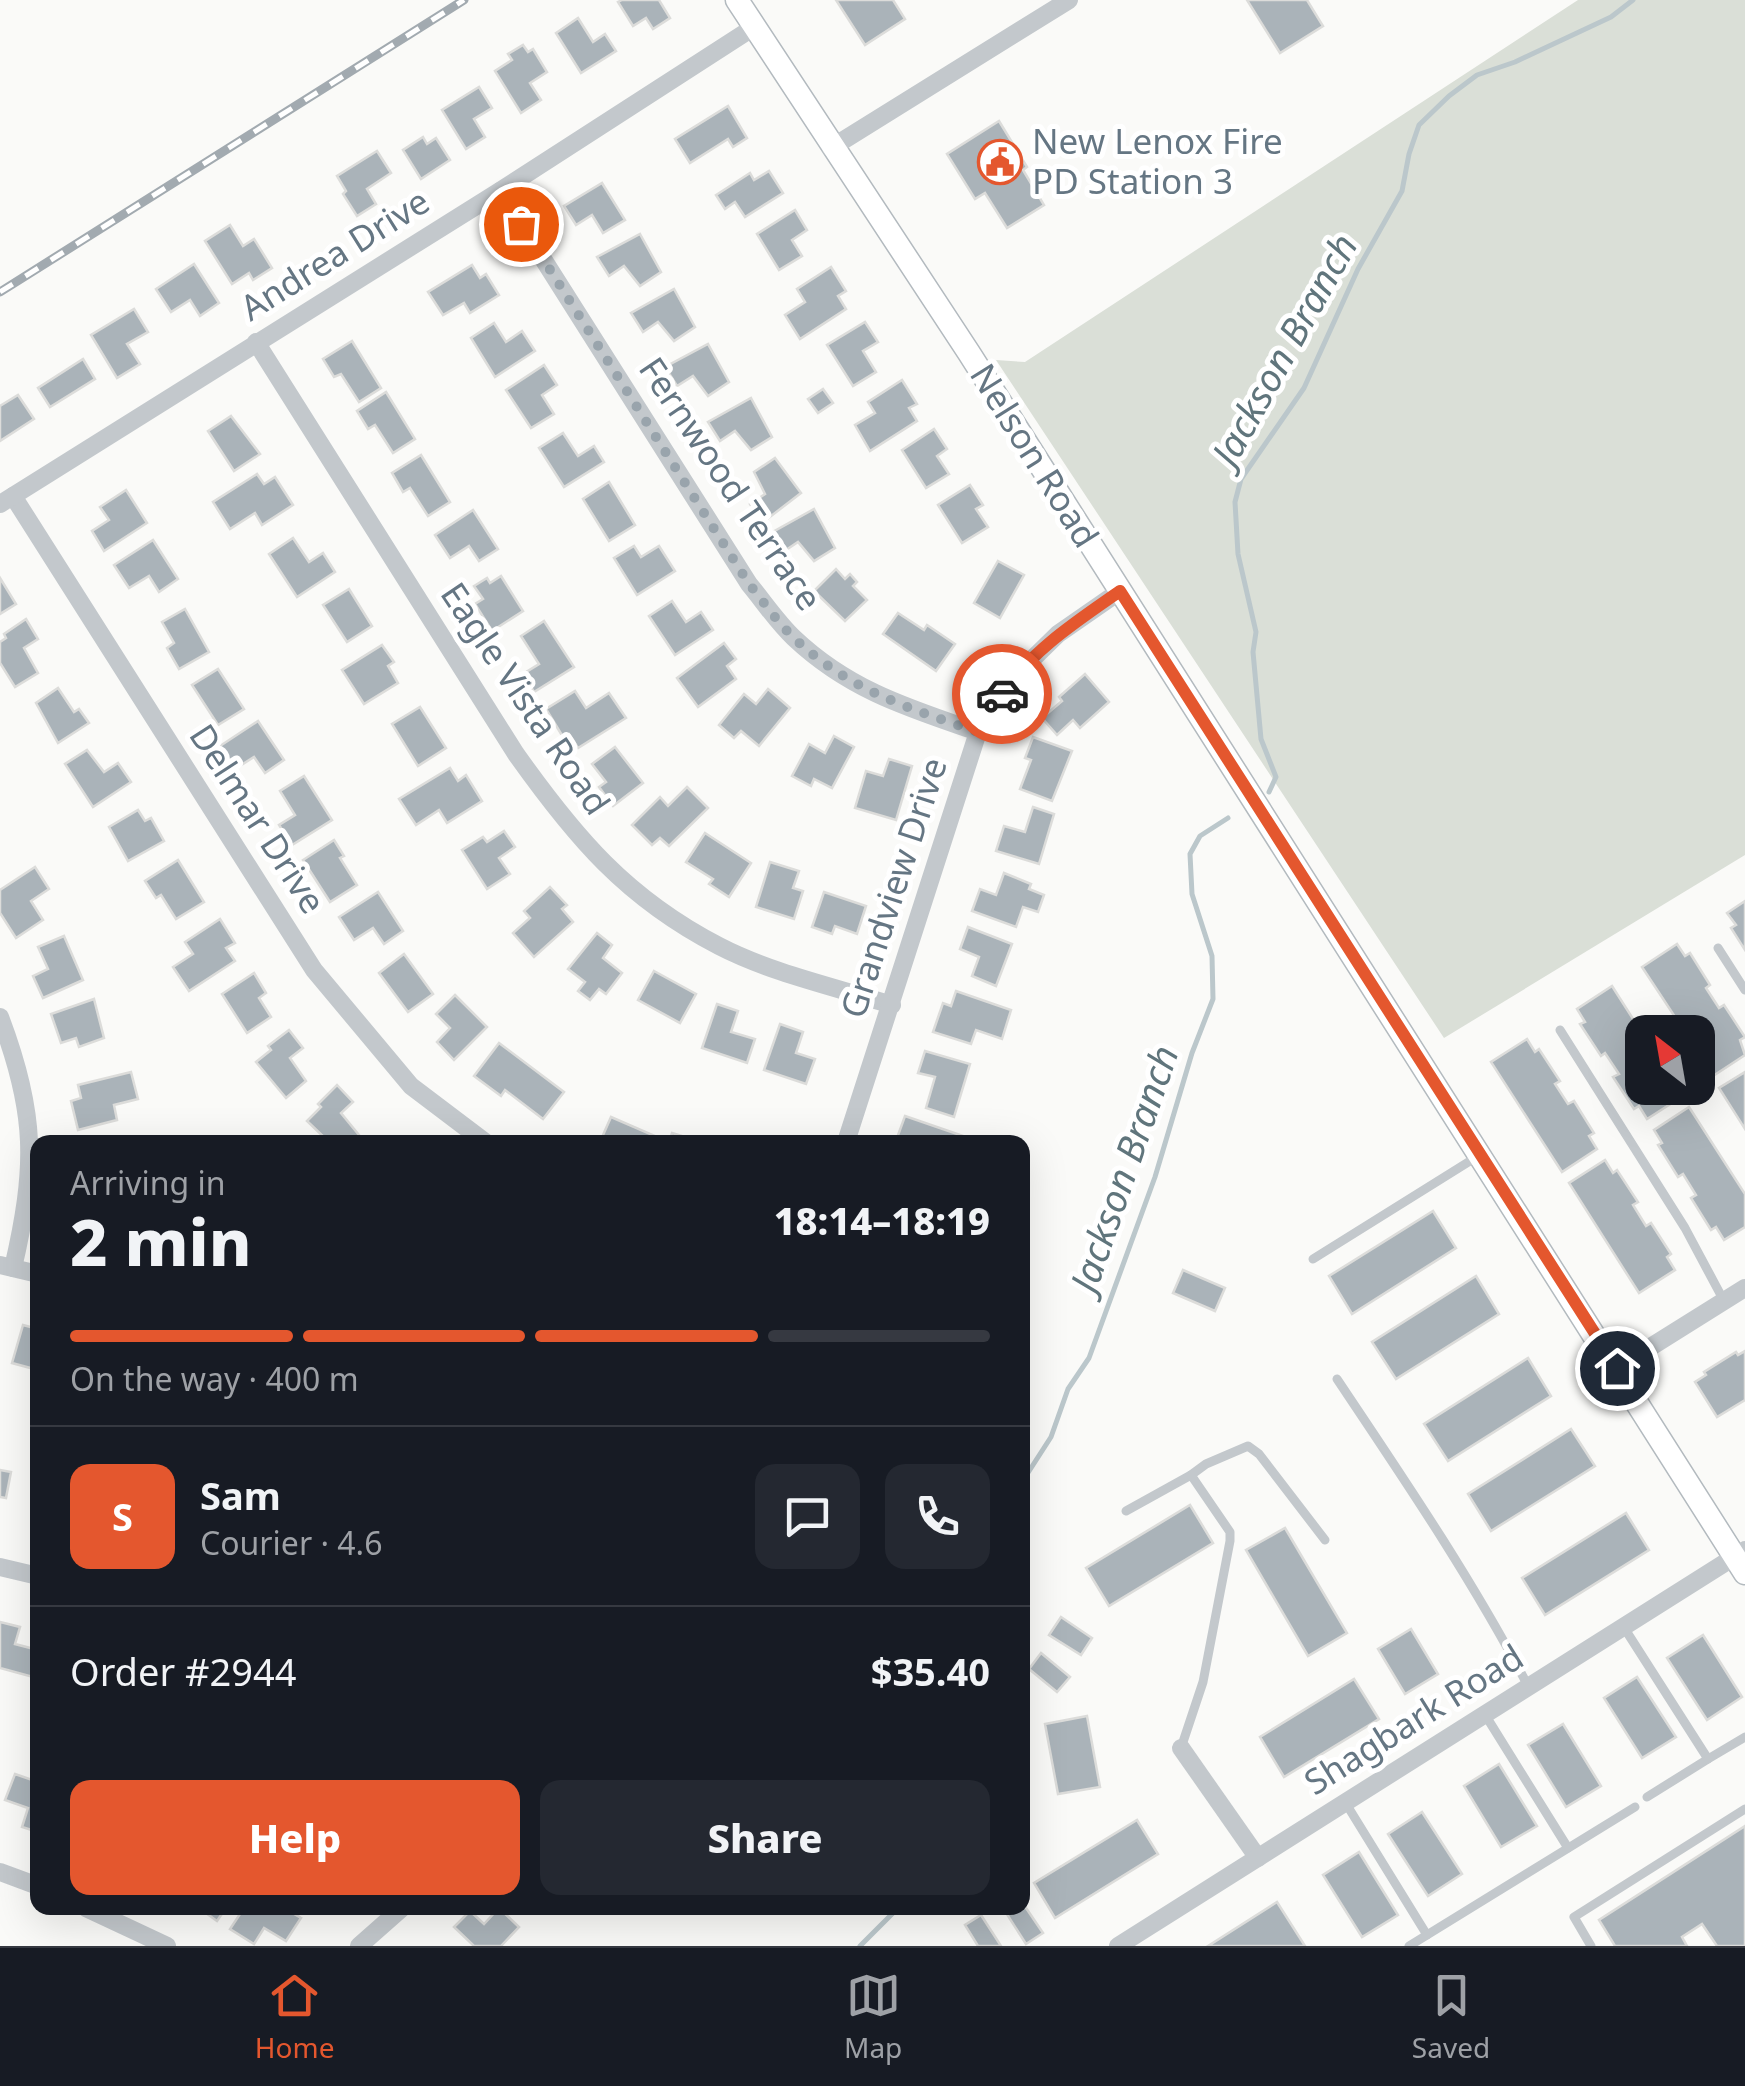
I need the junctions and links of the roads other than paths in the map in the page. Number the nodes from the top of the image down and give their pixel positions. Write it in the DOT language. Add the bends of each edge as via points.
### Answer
graph roads {
  1 [pos="736,0"];
  2 [pos="1069,0"];
  3 [pos="754,27"];
  4 [pos="831,148"];
  5 [pos="500,191"];
  6 [pos="256,342"];
  7 [pos="6,500"];
  8 [pos="1120,591"];
  9 [pos="978,732"];
  10 [pos="1718,948"];
  11 [pos="1745,990"];
  12 [pos="892,1006"];
  13 [pos="0,1017"];
  14 [pos="1560,1030"];
  15 [pos="31,1135"];
  16 [pos="477,1135"];
  17 [pos="848,1135"];
  18 [pos="30,1153"];
  19 [pos="1480,1155"];
  20 [pos="1313,1260"];
  21 [pos="6,1266"];
  22 [pos="1745,1288"];
  23 [pos="1724,1301"];
  24 [pos="1617,1368"];
  25 [pos="1337,1379"];
  26 [pos="1192,1475"];
  27 [pos="1126,1511"];
  28 [pos="1325,1540"];
  29 [pos="1742,1560"];
  30 [pos="0,1567"];
  31 [pos="30,1574"];
  32 [pos="1624,1626"];
  33 [pos="1528,1686"];
  34 [pos="1484,1714"];
  35 [pos="1745,1736"];
  36 [pos="1181,1748"];
  37 [pos="1708,1759"];
  38 [pos="1647,1797"];
  39 [pos="1345,1802"];
  40 [pos="1635,1807"];
  41 [pos="1745,1809"];
  42 [pos="1568,1848"];
  43 [pos="1258,1858"];
  44 [pos="0,1872"];
  45 [pos="30,1883"];
  46 [pos="101,1915"];
  47 [pos="394,1915"];
  48 [pos="1427,1935"];
  49 [pos="167,1946"];
  50 [pos="360,1946"];
  51 [pos="1118,1946"];
  52 [pos="1408,1946"];
  53 [pos="1591,1946"];
  1 -- 3 [label="street, Nelson Road"];
  2 -- 4 [label="street"];
  3 -- 4 [label="street, Nelson Road"];
  3 -- 5 [label="street, Andrea Drive"];
  4 -- 8 [label="street, Nelson Road"];
  5 -- 6 [label="street, Andrea Drive"];
  5 -- 9 [label="street, Fernwood Terrace" via="749,584 792,636 878,697"];
  6 -- 7 [label="street, Andrea Drive"];
  6 -- 12 [label="street, Eagle Vista Road" via="516,754 600,862 656,908 721,947"];
  7 -- 16 [label="street, Delmar Drive" via="314,970 412,1086"];
  8 -- 9 [label="street, Grandview Drive" via="1058,634 1013,678"];
  8 -- 19 [label="street, Nelson Road"];
  9 -- 12 [label="street, Grandview Drive"];
  10 -- 11 [label="lane"];
  12 -- 17 [label="street, Grandview Drive"];
  13 -- 15 [label="street" via="18,1063"];
  14 -- 23 [label="lane"];
  18 -- 21 [label="street" via="27,1204"];
  19 -- 20 [label="lane"];
  19 -- 24 [label="street, Nelson Road"];
  22 -- 23 [label="street"];
  23 -- 24 [label="street"];
  24 -- 29 [label="street, Nelson Road"];
  25 -- 33 [label="lane" via="1434,1523"];
  26 -- 27 [label="lane"];
  26 -- 28 [label="lane" via="1248,1446"];
  26 -- 36 [label="lane" via="1230,1541 1203,1682"];
  29 -- 32 [label="street, Shagbark Road"];
  30 -- 31 [label="street"];
  32 -- 33 [label="street, Shagbark Road"];
  32 -- 37 [label="lane"];
  33 -- 34 [label="street, Shagbark Road"];
  34 -- 39 [label="street, Shagbark Road"];
  34 -- 42 [label="lane"];
  35 -- 37 [label="lane"];
  36 -- 43 [label="street"];
  37 -- 38 [label="lane"];
  39 -- 43 [label="street, Shagbark Road"];
  39 -- 48 [label="lane"];
  40 -- 42 [label="lane"];
  41 -- 53 [label="lane" via="1574,1917"];
  42 -- 48 [label="lane"];
  43 -- 51 [label="street, Shagbark Road"];
  44 -- 45 [label="street"];
  46 -- 49 [label="street"];
  47 -- 50 [label="street"];
  48 -- 52 [label="lane"];
}
